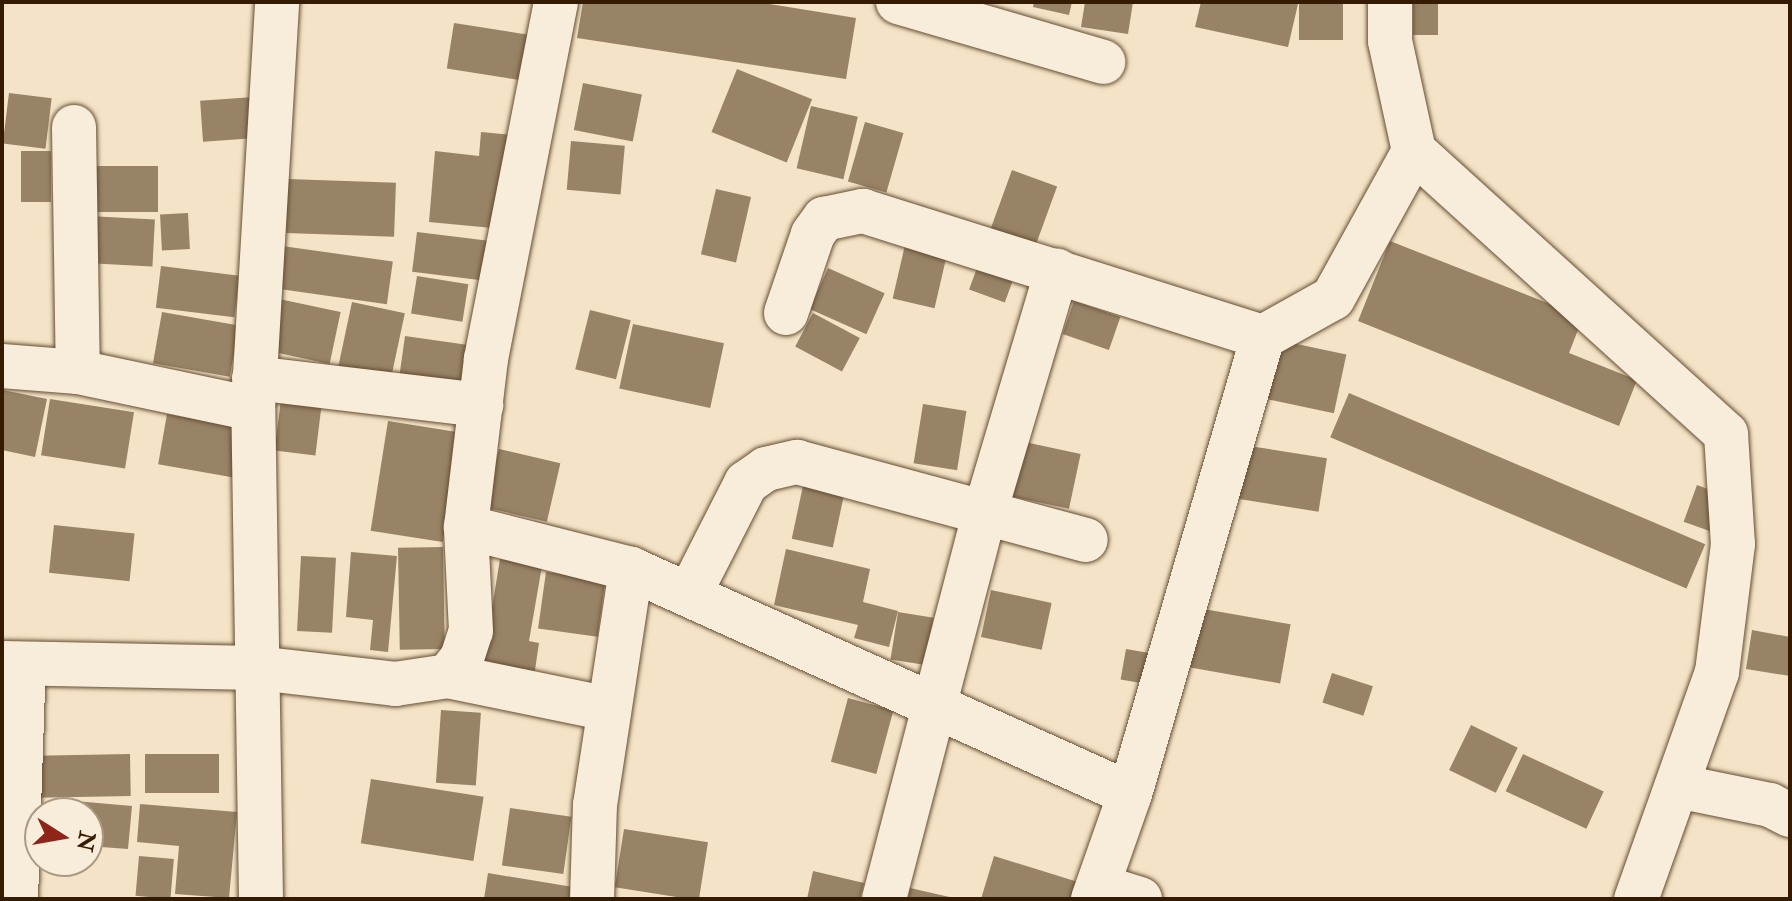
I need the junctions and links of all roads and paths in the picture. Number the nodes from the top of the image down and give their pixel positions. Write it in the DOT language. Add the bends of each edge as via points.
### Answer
graph roads {
  1 [pos="277,2"];
  2 [pos="556,2"];
  3 [pos="898,2"];
  4 [pos="1390,2"];
  5 [pos="1103,62"];
  6 [pos="74,127"];
  7 [pos="1414,151"];
  8 [pos="1057,271"];
  9 [pos="786,313"];
  10 [pos="1263,337"];
  11 [pos="2,366"];
  12 [pos="78,372"];
  13 [pos="254,394"];
  14 [pos="481,405"];
  15 [pos="985,512"];
  16 [pos="466,527"];
  17 [pos="1086,540"];
  18 [pos="631,569"];
  19 [pos="689,595"];
  20 [pos="13,664"];
  21 [pos="257,668"];
  22 [pos="448,676"];
  23 [pos="934,706"];
  24 [pos="609,709"];
  25 [pos="1677,786"];
  26 [pos="1130,794"];
  27 [pos="1790,815"];
  28 [pos="1095,893"];
  29 [pos="16,899"];
  30 [pos="261,899"];
  31 [pos="592,899"];
  32 [pos="884,899"];
  33 [pos="1140,899"];
  34 [pos="1636,899"];
  1 -- 13 [label="street"];
  2 -- 14 [label="street"];
  3 -- 5 [label="street"];
  4 -- 7 [label="street" via="1390,41"];
  6 -- 12 [label="street"];
  7 -- 10 [label="street" via="1333,298"];
  7 -- 25 [label="street" via="1726,434 1733,544 1729,604 1717,672"];
  8 -- 9 [label="street" via="891,218 841,213 824,219 813,234"];
  8 -- 10 [label="street"];
  8 -- 15 [label="street"];
  10 -- 26 [label="street"];
  11 -- 12 [label="street"];
  12 -- 13 [label="street"];
  13 -- 14 [label="street"];
  13 -- 21 [label="street"];
  14 -- 16 [label="street"];
  15 -- 17 [label="street"];
  15 -- 19 [label="street" via="830,467 797,462 766,469 746,483"];
  15 -- 23 [label="street"];
  16 -- 18 [label="street"];
  16 -- 22 [label="street" via="471,631 462,658"];
  18 -- 19 [label="street"];
  18 -- 24 [label="street"];
  19 -- 23 [label="street"];
  20 -- 21 [label="street"];
  20 -- 29 [label="street"];
  21 -- 22 [label="street" via="395,684"];
  21 -- 30 [label="street"];
  22 -- 24 [label="street"];
  23 -- 26 [label="street"];
  23 -- 32 [label="street"];
  24 -- 31 [label="street" via="591,839"];
  25 -- 27 [label="street" via="1770,805"];
  25 -- 34 [label="street"];
  26 -- 28 [label="street"];
  28 -- 33 [label="street"];
}
